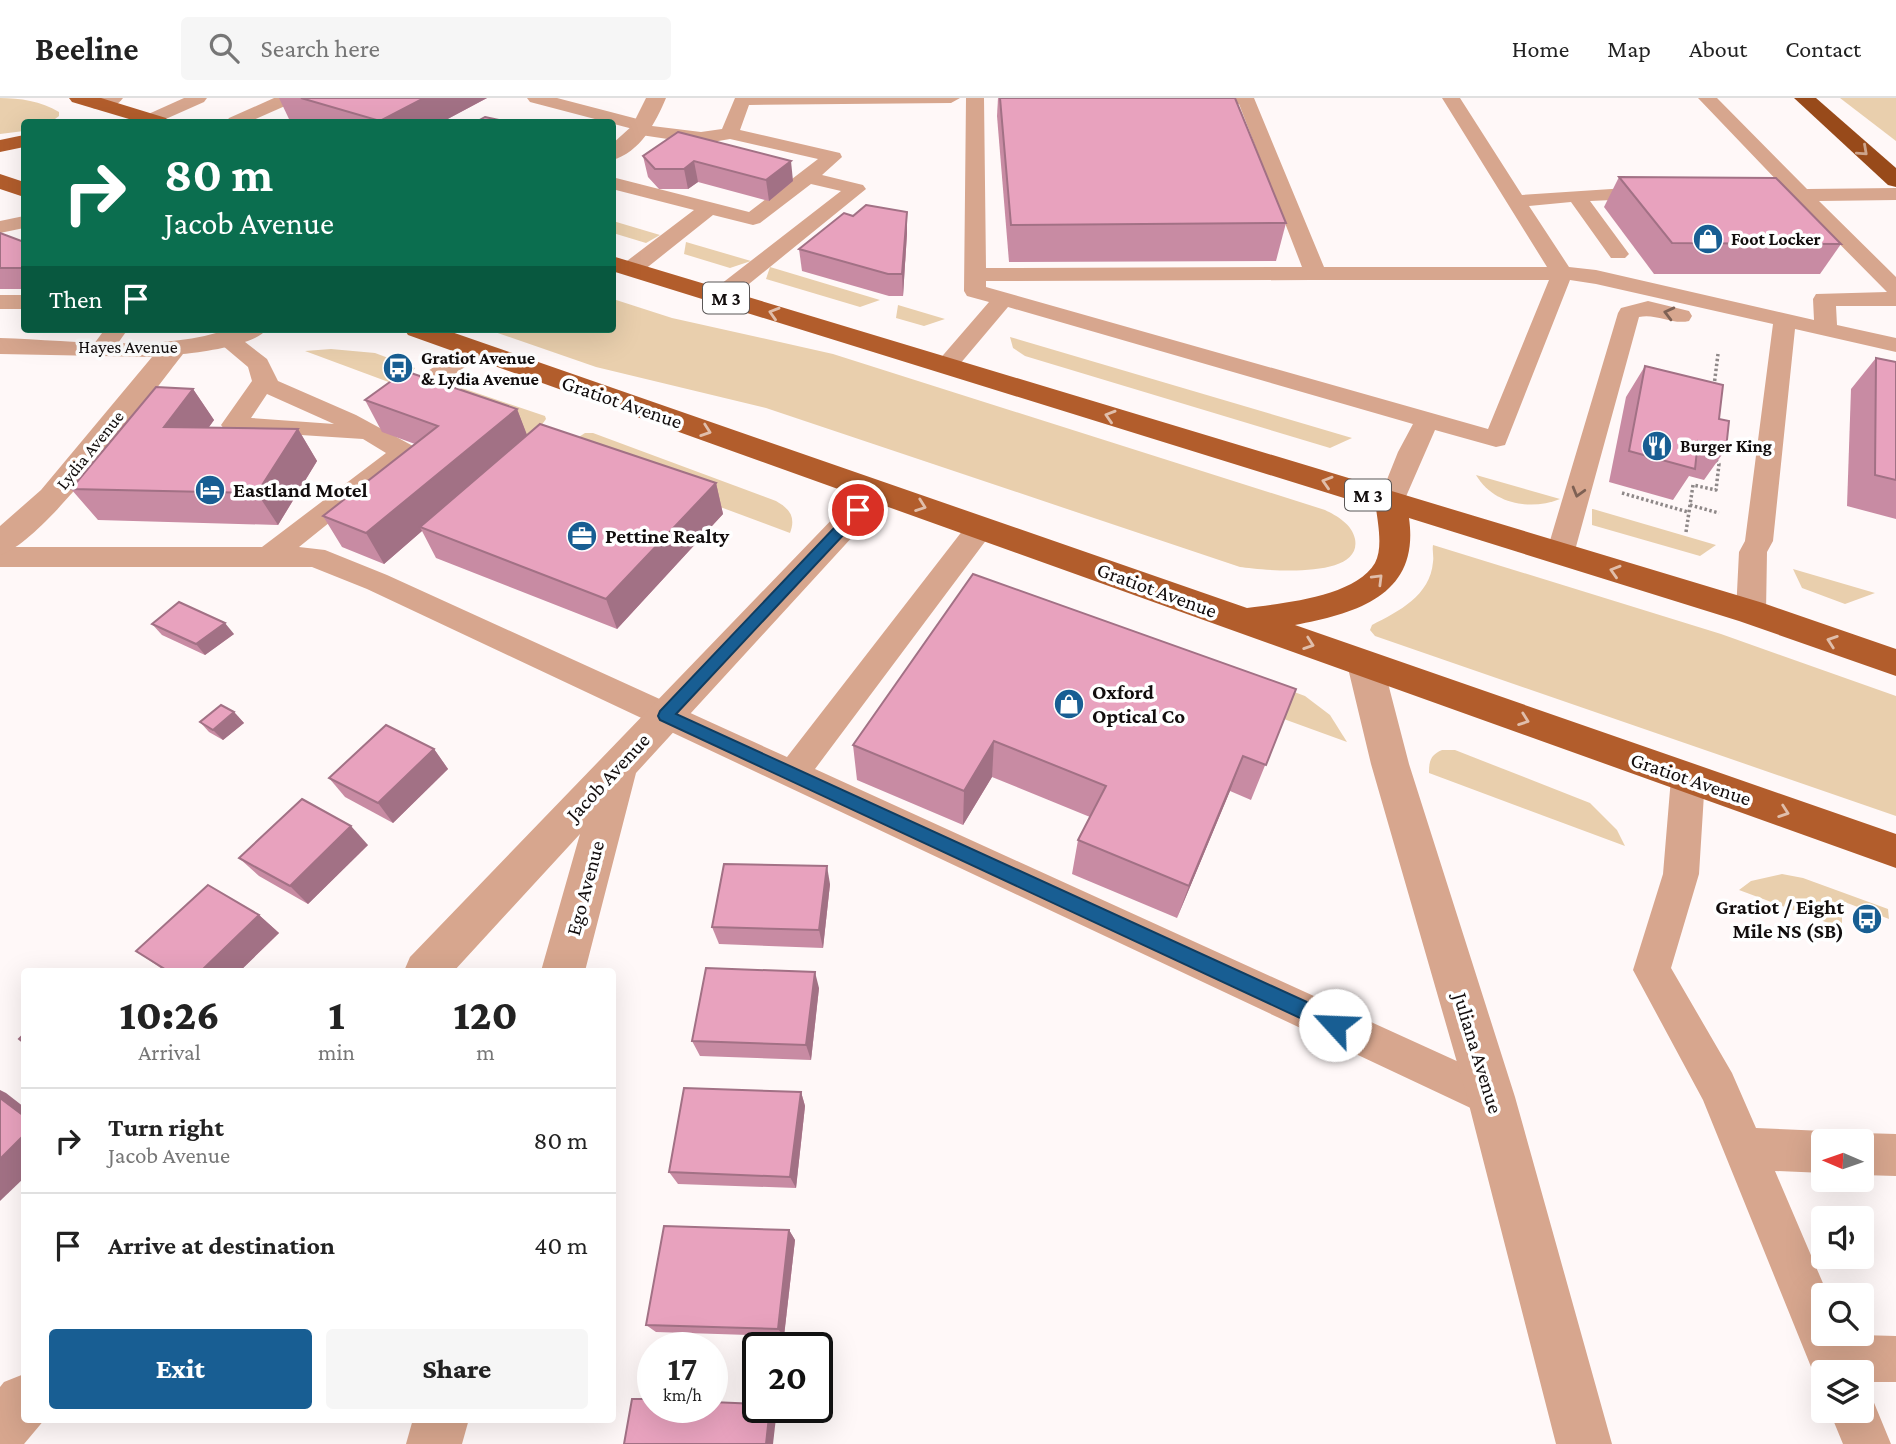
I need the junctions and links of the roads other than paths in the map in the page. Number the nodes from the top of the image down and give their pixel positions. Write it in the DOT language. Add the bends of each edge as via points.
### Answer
graph roads {
  1 [pos="198,98"];
  2 [pos="288,98"];
  3 [pos="536,98"];
  4 [pos="656,98"];
  5 [pos="951,98"];
  6 [pos="975,98"];
  7 [pos="1451,98"];
  8 [pos="1707,98"];
  9 [pos="1804,98"];
  10 [pos="1178,99"];
  11 [pos="97,100"];
  12 [pos="80,119"];
  13 [pos="149,119"];
  14 [pos="159,119"];
  15 [pos="242,119"];
  16 [pos="610,119"];
  17 [pos="616,121"];
  18 [pos="642,128"];
  19 [pos="730,133"];
  20 [pos="21,142"];
  21 [pos="0,146"];
  22 [pos="616,151"];
  23 [pos="808,177"];
  24 [pos="1896,180"];
  25 [pos="0,181"];
  26 [pos="616,184"];
  27 [pos="1736,187"];
  28 [pos="21,189"];
  29 [pos="1683,190"];
  30 [pos="1896,194"];
  31 [pos="1802,195"];
  32 [pos="1576,196"];
  33 [pos="1517,201"];
  34 [pos="709,208"];
  35 [pos="21,223"];
  36 [pos="0,227"];
  37 [pos="1618,254"];
  38 [pos="622,266"];
  39 [pos="1562,273"];
  40 [pos="974,275"];
  41 [pos="1316,275"];
  42 [pos="1896,289"];
  43 [pos="720,296"];
  44 [pos="1003,299"];
  45 [pos="1896,299"];
  46 [pos="0,302"];
  47 [pos="21,302"];
  48 [pos="1826,328"];
  49 [pos="1784,329"];
  50 [pos="245,333"];
  51 [pos="428,333"];
  52 [pos="110,338"];
  53 [pos="228,340"];
  54 [pos="1896,345"];
  55 [pos="0,346"];
  56 [pos="174,348"];
  57 [pos="474,349"];
  58 [pos="946,366"];
  59 [pos="264,381"];
  60 [pos="1428,420"];
  61 [pos="365,432"];
  62 [pos="877,491"];
  63 [pos="1391,502"];
  64 [pos="980,528"];
  65 [pos="0,544"];
  66 [pos="1560,554"];
  67 [pos="0,557"];
  68 [pos="268,557"];
  69 [pos="1751,612"];
  70 [pos="1245,621"];
  71 [pos="1896,663"];
  72 [pos="1365,664"];
  73 [pos="666,716"];
  74 [pos="619,764"];
  75 [pos="793,774"];
  76 [pos="1688,778"];
  77 [pos="1896,851"];
  78 [pos="429,968"];
  79 [pos="564,968"];
  80 [pos="1491,1097"];
  81 [pos="1745,1150"];
  82 [pos="1811,1152"];
  83 [pos="1874,1154"];
  84 [pos="1896,1155"];
  85 [pos="1896,1359"];
  86 [pos="1832,1360"];
  87 [pos="1874,1361"];
  88 [pos="21,1405"];
  89 [pos="440,1423"];
  90 [pos="1858,1423"];
  91 [pos="0,1429"];
  92 [pos="434,1444"];
  93 [pos="1584,1444"];
  94 [pos="1867,1444"];
  1 -- 14 [label="lane"];
  2 -- 15 [label="lane"];
  3 -- 16 [label="lane"];
  4 -- 18 [label="street"];
  5 -- 19 [label="lane" via="742,100"];
  6 -- 40 [label="lane"];
  7 -- 33 [label="lane"];
  8 -- 31 [label="lane"];
  9 -- 24 [label="highway, one-way"];
  10 -- 41 [label="lane" via="1247,99"];
  11 -- 12 [label="main road"];
  11 -- 13 [label="main road"];
  17 -- 18 [label="lane"];
  18 -- 19 [label="lane" via="701,138"];
  18 -- 22 [label="street"];
  19 -- 23 [label="lane" via="832,157"];
  20 -- 21 [label="main road"];
  23 -- 34 [label="lane" via="753,219"];
  23 -- 43 [label="lane" via="856,189"];
  25 -- 28 [label="main road"];
  26 -- 34 [label="lane"];
  27 -- 31 [label="lane"];
  29 -- 32 [label="lane"];
  30 -- 31 [label="lane"];
  31 -- 42 [label="lane"];
  32 -- 33 [label="lane"];
  32 -- 37 [label="lane"];
  33 -- 39 [label="lane"];
  34 -- 38 [label="lane"];
  35 -- 36 [label="lane"];
  38 -- 43 [label="main road, M 3"];
  39 -- 41 [label="lane"];
  39 -- 49 [label="lane" via="1596,277"];
  39 -- 60 [label="lane" via="1496,439"];
  40 -- 41 [label="lane"];
  40 -- 44 [label="lane" via="975,291"];
  58 -- 43 [label="main road, M 3, one-way"];
  44 -- 58 [label="lane"];
  44 -- 60 [label="lane"];
  45 -- 48 [label="lane" via="1824,299"];
  46 -- 47 [label="lane"];
  48 -- 49 [label="lane"];
  48 -- 54 [label="lane"];
  49 -- 66 [label="lane, one-way" via="1648,308 1629,313"];
  49 -- 69 [label="lane" via="1759,541 1753,552"];
  50 -- 53 [label="street, Hayes Avenue"];
  51 -- 57 [label="main road, Gratiot Avenue"];
  52 -- 55 [label="street, Hayes Avenue"];
  52 -- 56 [label="street, Hayes Avenue"];
  53 -- 56 [label="street, Hayes Avenue"];
  53 -- 59 [label="lane" via="259,364"];
  56 -- 65 [label="street, Lydia Avenue" via="52,496"];
  57 -- 61 [label="lane"];
  57 -- 62 [label="main road, Gratiot Avenue, one-way"];
  63 -- 58 [label="main road, M 3, one-way"];
  59 -- 61 [label="lane"];
  59 -- 61 [label="lane" via="234,425"];
  60 -- 63 [label="lane"];
  61 -- 68 [label="lane" via="404,452"];
  62 -- 64 [label="main road, Gratiot Avenue, one-way"];
  62 -- 73 [label="street, Jacob Avenue"];
  63 -- 66 [label="main road, M 3"];
  70 -- 63 [label="main road, one-way" via="1309,610 1371,586 1389,567 1394,548"];
  64 -- 70 [label="main road, Gratiot Avenue"];
  64 -- 75 [label="lane"];
  69 -- 66 [label="main road, M 3, one-way"];
  67 -- 68 [label="lane"];
  68 -- 73 [label="lane" via="315,556"];
  71 -- 69 [label="main road, M 3, one-way"];
  70 -- 72 [label="main road, Gratiot Avenue, one-way"];
  72 -- 76 [label="main road, Gratiot Avenue, one-way"];
  72 -- 80 [label="street, Juliana Avenue" via="1390,764"];
  73 -- 74 [label="street, Jacob Avenue"];
  73 -- 75 [label="lane"];
  74 -- 78 [label="street, Jacob Avenue"];
  74 -- 79 [label="street, Ego Avenue"];
  75 -- 80 [label="lane"];
  76 -- 77 [label="main road, Gratiot Avenue, one-way"];
  76 -- 81 [label="lane" via="1681,874 1651,970 1718,1087"];
  80 -- 93 [label="street, Juliana Avenue"];
  81 -- 82 [label="lane"];
  81 -- 86 [label="lane"];
  83 -- 84 [label="lane"];
  85 -- 87 [label="lane"];
  88 -- 91 [label="street"];
  89 -- 92 [label="street"];
  90 -- 94 [label="lane"];
}
